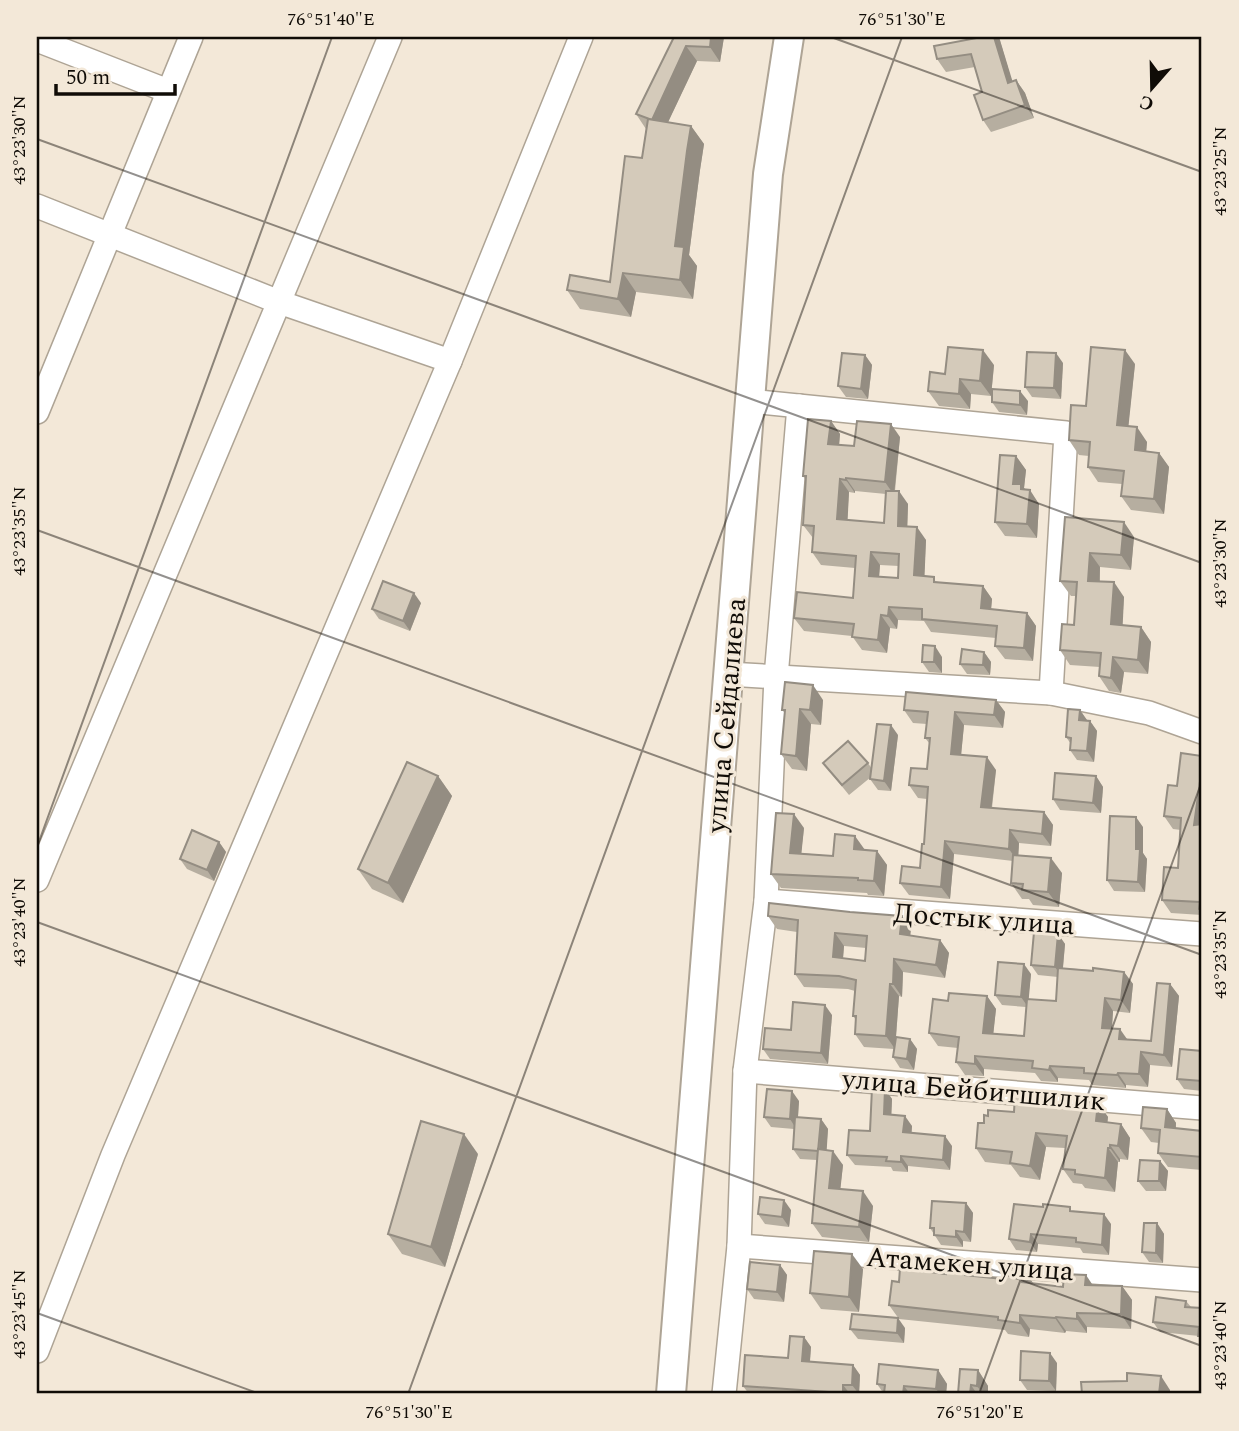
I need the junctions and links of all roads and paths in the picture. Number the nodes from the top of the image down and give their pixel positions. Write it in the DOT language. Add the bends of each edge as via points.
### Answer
graph roads {
  1 [pos="191,37"];
  2 [pos="390,37"];
  3 [pos="581,37"];
  4 [pos="789,37"];
  5 [pos="37,40"];
  6 [pos="168,91"];
  7 [pos="37,206"];
  8 [pos="110,235"];
  9 [pos="279,302"];
  10 [pos="450,361"];
  11 [pos="750,401"];
  12 [pos="799,406"];
  13 [pos="37,412"];
  14 [pos="728,674"];
  15 [pos="776,677"];
  16 [pos="1051,693"];
  17 [pos="1202,732"];
  18 [pos="37,880"];
  19 [pos="766,901"];
  20 [pos="1202,934"];
  21 [pos="746,1071"];
  22 [pos="1202,1108"];
  23 [pos="739,1246"];
  24 [pos="1202,1280"];
  25 [pos="37,1351"];
  26 [pos="671,1394"];
  27 [pos="724,1394"];
  1 -- 6 [label="street"];
  2 -- 9 [label="street"];
  3 -- 10 [label="street"];
  4 -- 11 [label="main road, улица Сейдалиева" via="768,174"];
  5 -- 6 [label="street"];
  6 -- 8 [label="street"];
  7 -- 8 [label="street"];
  8 -- 9 [label="street"];
  8 -- 13 [label="street"];
  9 -- 10 [label="street"];
  9 -- 18 [label="street"];
  10 -- 25 [label="street" via="113,1156"];
  11 -- 12 [label="street"];
  11 -- 14 [label="main road, улица Сейдалиева"];
  12 -- 15 [label="street"];
  12 -- 16 [label="street" via="1066,433"];
  14 -- 15 [label="street"];
  14 -- 26 [label="main road, улица Сейдалиева"];
  15 -- 16 [label="street"];
  15 -- 19 [label="street"];
  16 -- 17 [label="street" via="1149,713"];
  19 -- 20 [label="street, Достык улица"];
  19 -- 21 [label="street"];
  21 -- 22 [label="street, улица Бейбитшилик"];
  21 -- 23 [label="street"];
  23 -- 24 [label="street, Атамекен улица"];
  23 -- 27 [label="street"];
}
